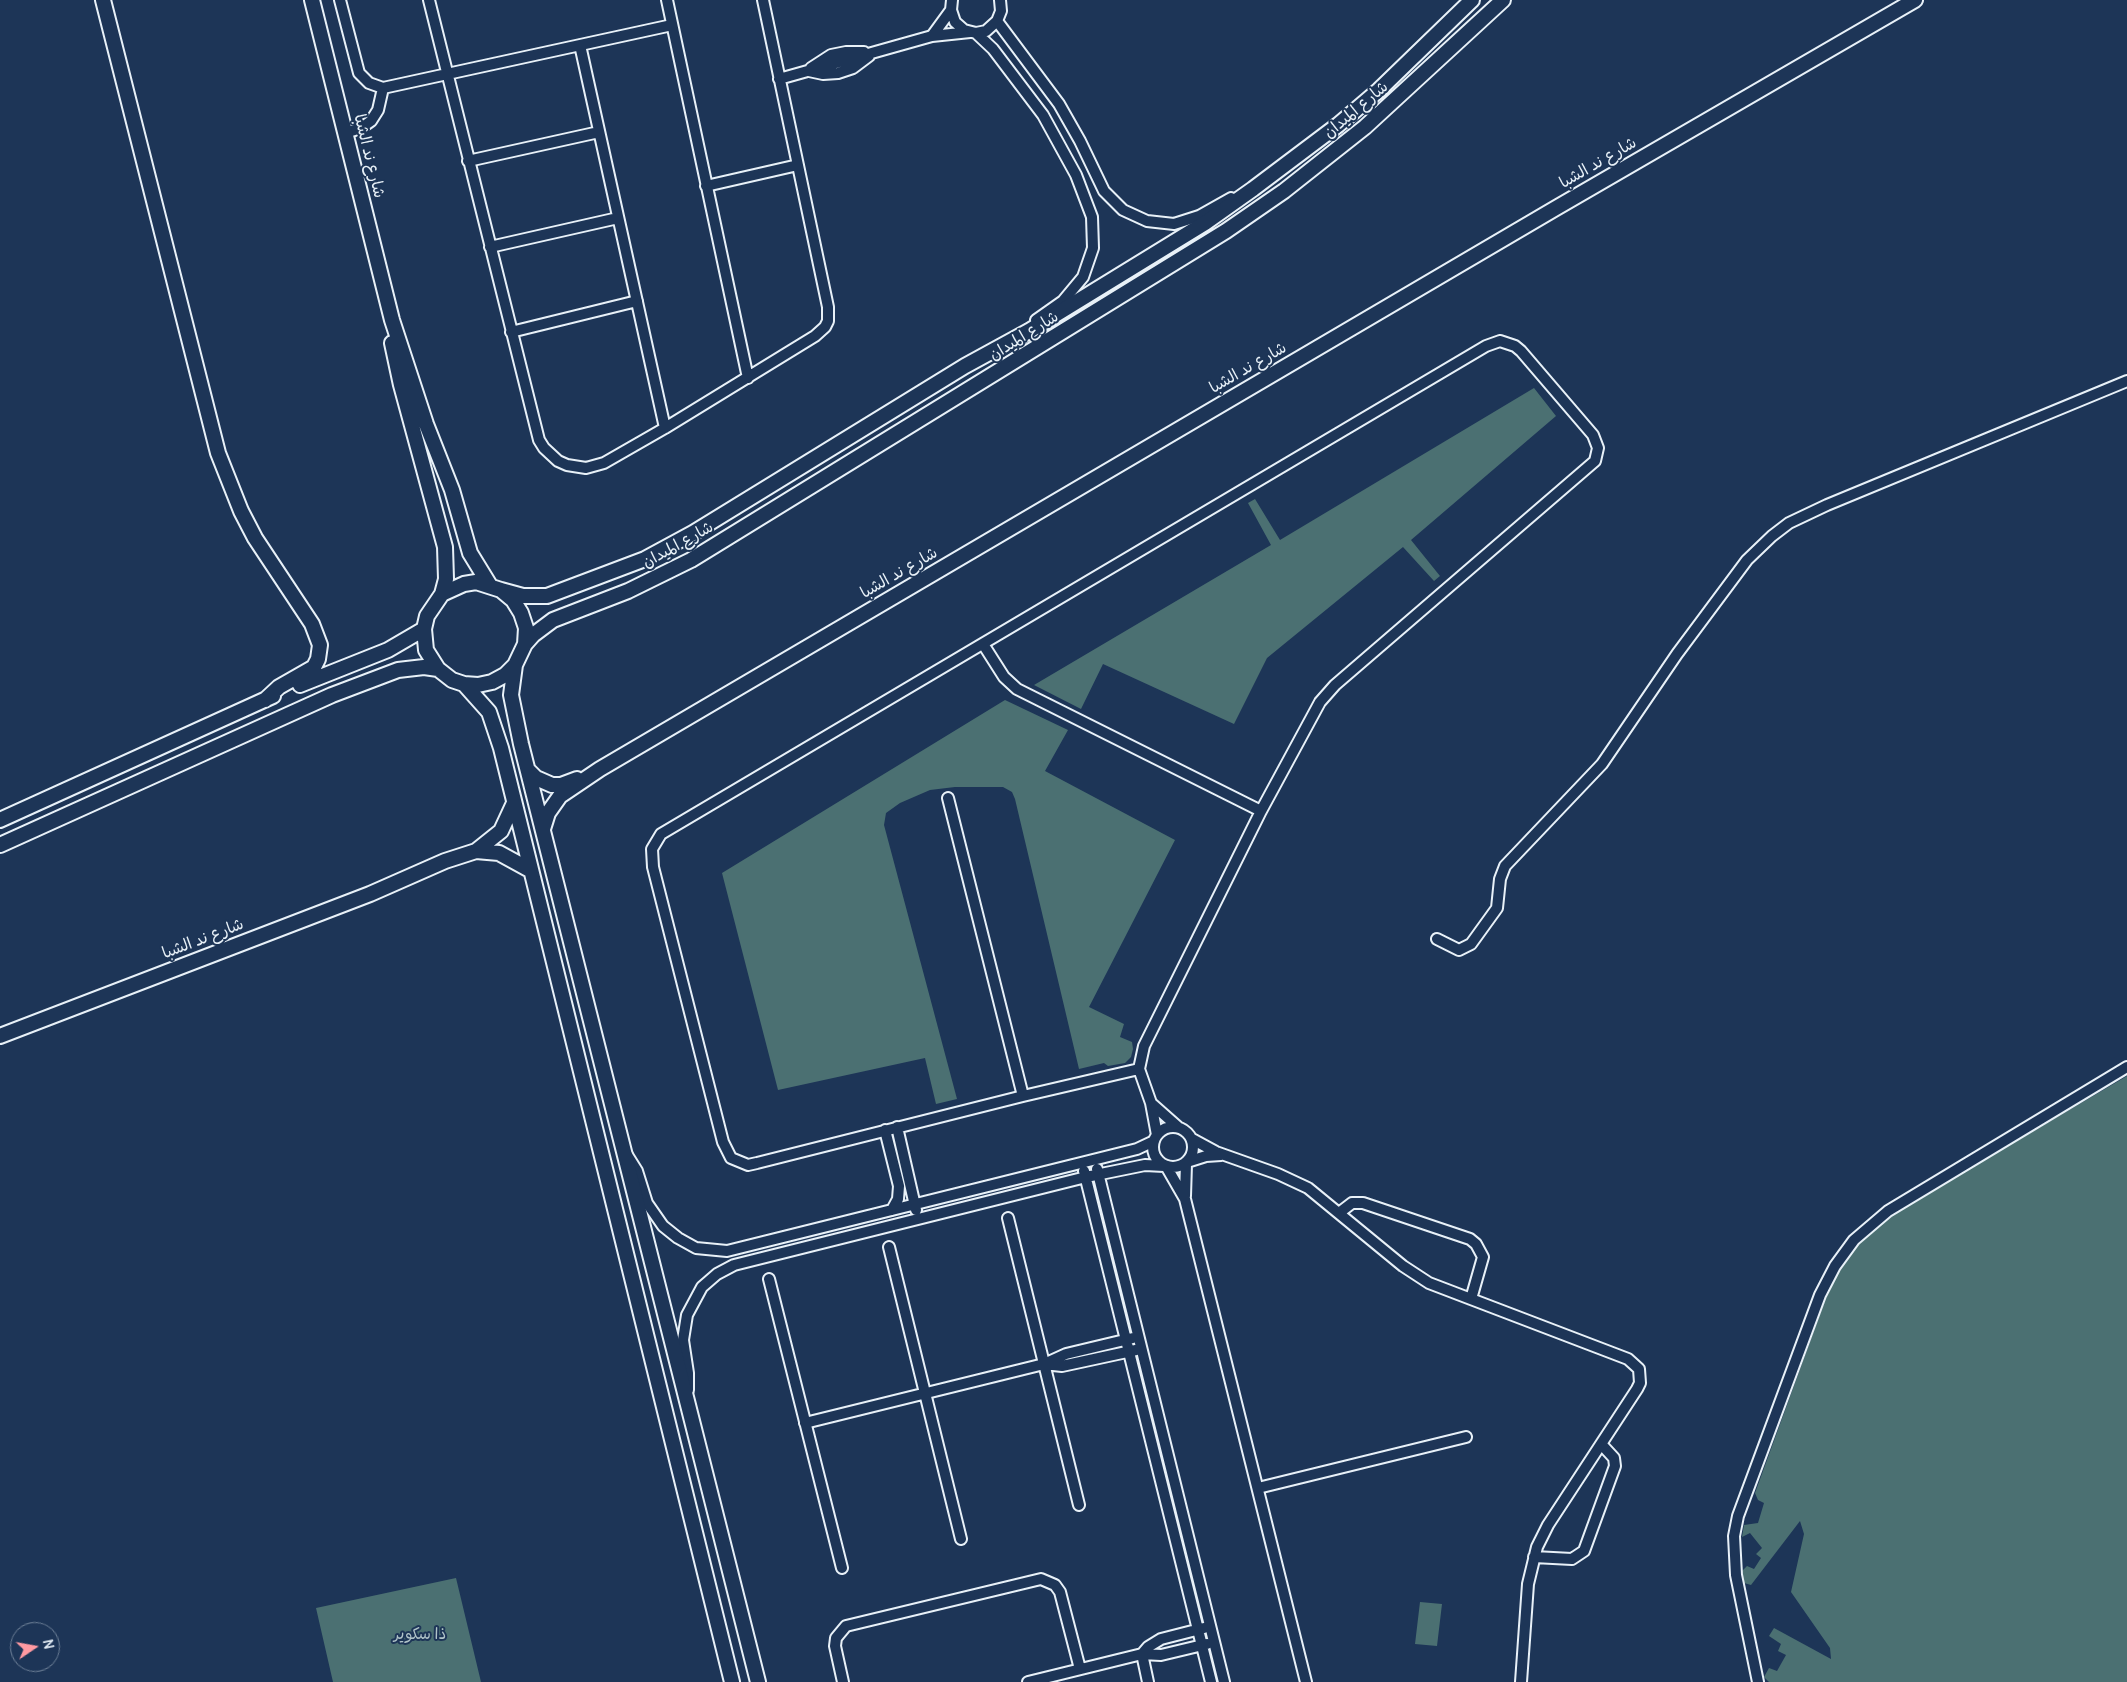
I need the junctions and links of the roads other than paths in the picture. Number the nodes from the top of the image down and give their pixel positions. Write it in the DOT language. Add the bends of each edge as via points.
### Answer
graph roads {
  1 [pos="103,0"];
  2 [pos="312,0"];
  3 [pos="340,0"];
  4 [pos="429,0"];
  5 [pos="667,0"];
  6 [pos="763,0"];
  7 [pos="1000,0"];
  8 [pos="1472,0"];
  9 [pos="1504,0"];
  10 [pos="1915,0"];
  11 [pos="952,5"];
  12 [pos="998,21"];
  13 [pos="672,25"];
  14 [pos="973,33"];
  15 [pos="932,36"];
  16 [pos="580,44"];
  17 [pos="447,73"];
  18 [pos="779,79"];
  19 [pos="383,88"];
  20 [pos="599,132"];
  21 [pos="345,133"];
  22 [pos="468,161"];
  23 [pos="798,165"];
  24 [pos="706,186"];
  25 [pos="1253,189"];
  26 [pos="618,218"];
  27 [pos="490,247"];
  28 [pos="637,301"];
  29 [pos="392,320"];
  30 [pos="1030,331"];
  31 [pos="511,332"];
  32 [pos="748,378"];
  33 [pos="2127,380"];
  34 [pos="665,428"];
  35 [pos="495,587"];
  36 [pos="442,594"];
  37 [pos="424,628"];
  38 [pos="525,644"];
  39 [pos="983,644"];
  40 [pos="515,665"];
  41 [pos="438,669"];
  42 [pos="464,684"];
  43 [pos="265,700"];
  44 [pos="600,769"];
  45 [pos="528,770"];
  46 [pos="948,798"];
  47 [pos="514,803"];
  48 [pos="1261,812"];
  49 [pos="0,820"];
  50 [pos="543,830"];
  51 [pos="0,844"];
  52 [pos="476,851"];
  53 [pos="530,870"];
  54 [pos="1437,940"];
  55 [pos="0,1036"];
  56 [pos="2127,1067"];
  57 [pos="1139,1069"];
  58 [pos="1022,1096"];
  59 [pos="1151,1103"];
  60 [pos="898,1127"];
  61 [pos="1178,1127"];
  62 [pos="885,1130"];
  63 [pos="1155,1138"];
  64 [pos="1192,1139"];
  65 [pos="625,1152"];
  66 [pos="1225,1155"];
  67 [pos="1095,1160"];
  68 [pos="1082,1163"];
  69 [pos="1187,1163"];
  70 [pos="1165,1166"];
  71 [pos="1098,1174"];
  72 [pos="1086,1177"];
  73 [pos="1185,1199"];
  74 [pos="916,1204"];
  75 [pos="892,1210"];
  76 [pos="1339,1213"];
  77 [pos="1008,1218"];
  78 [pos="856,1232"];
  79 [pos="889,1247"];
  80 [pos="769,1279"];
  81 [pos="1471,1299"];
  82 [pos="1138,1336"];
  83 [pos="1127,1339"];
  84 [pos="1141,1349"];
  85 [pos="1130,1352"];
  86 [pos="1044,1364"];
  87 [pos="925,1393"];
  88 [pos="687,1401"];
  89 [pos="805,1422"];
  90 [pos="1466,1437"];
  91 [pos="1602,1445"];
  92 [pos="1258,1488"];
  93 [pos="1079,1505"];
  94 [pos="961,1539"];
  95 [pos="1534,1557"];
  96 [pos="842,1568"];
  97 [pos="1210,1627"];
  98 [pos="1198,1630"];
  99 [pos="1214,1642"];
  100 [pos="1202,1645"];
  101 [pos="1142,1654"];
  102 [pos="1080,1669"];
  103 [pos="732,1682"];
  104 [pos="758,1682"];
  105 [pos="843,1682"];
  106 [pos="1028,1682"];
  107 [pos="1148,1682"];
  108 [pos="1211,1682"];
  109 [pos="1224,1682"];
  110 [pos="1306,1682"];
  111 [pos="1521,1682"];
  112 [pos="1758,1682"];
  1 -- 43 [label="street" via="218,454 255,538 312,624 320,645 314,667 279,687"];
  2 -- 21 [label="street, شارع ند الشبا"];
  3 -- 19 [label="street" via="359,73 369,83"];
  4 -- 17 [label="street"];
  5 -- 13 [label="street"];
  6 -- 18 [label="street"];
  7 -- 12 [label="street"];
  8 -- 25 [label="street, شارع الميدان" via="1365,102"];
  9 -- 38 [label="street, شارع الميدان" via="1366,127 1226,232 691,560 628,591 553,620"];
  10 -- 44 [label="street, شارع ند الشبا"];
  11 -- 14 [label="street" via="955,22"];
  11 -- 15 [label="street"];
  12 -- 14 [label="street" via="986,31"];
  12 -- 25 [label="street" via="1058,104 1104,191 1123,210 1147,222 1182,222"];
  13 -- 16 [label="street"];
  13 -- 24 [label="street"];
  14 -- 15 [label="street"];
  14 -- 30 [label="street" via="993,49 1043,116 1076,175 1092,217 1093,248 1083,277 1071,294 1041,316"];
  15 -- 18 [label="street"];
  16 -- 17 [label="street"];
  16 -- 20 [label="street"];
  17 -- 19 [label="street"];
  17 -- 22 [label="street"];
  18 -- 23 [label="street"];
  19 -- 21 [label="street" via="378,110 371,121"];
  20 -- 22 [label="street"];
  20 -- 26 [label="street"];
  21 -- 29 [label="street, شارع ند الشبا"];
  22 -- 27 [label="street"];
  23 -- 24 [label="street"];
  23 -- 32 [label="street" via="828,307 828,321 821,332"];
  24 -- 32 [label="street"];
  25 -- 30 [label="street, شارع الميدان" via="1205,223"];
  26 -- 27 [label="street"];
  26 -- 28 [label="street"];
  27 -- 31 [label="street"];
  28 -- 31 [label="street"];
  28 -- 34 [label="street"];
  29 -- 35 [label="street, شارع ند الشبا" via="426,424 452,490 470,554"];
  29 -- 36 [label="street, شارع ند الشبا" via="396,365 445,547 447,563"];
  30 -- 35 [label="street, شارع الميدان" via="645,559 547,596 523,596"];
  31 -- 34 [label="street" via="539,440 558,461 576,468 595,466"];
  32 -- 34 [label="street"];
  33 -- 54 [label="street" via="1826,505 1789,523 1772,536 1747,560 1677,654 1602,764 1505,866 1497,908 1470,944 1459,950"];
  35 -- 36 [label="street" via="464,584"];
  35 -- 38 [label="street" via="513,600 521,613 526,628"];
  36 -- 37 [label="street" via="427,616"];
  37 -- 41 [label="street" via="426,650"];
  37 -- 43 [label="street" via="388,650"];
  38 -- 40 [label="street"];
  39 -- 48 [label="street" via="1004,677 1017,689"];
  39 -- 48 [label="street" via="1486,346 1500,341 1515,346 1593,435 1598,448 1595,461 1327,693 1314,711"];
  39 -- 62 [label="street" via="661,834 652,849 662,904 724,1142 731,1158 739,1163 757,1163"];
  40 -- 42 [label="street" via="492,682"];
  40 -- 45 [label="street" via="511,695"];
  41 -- 42 [label="street" via="452,680"];
  41 -- 51 [label="street" via="411,667 398,670 339,692"];
  42 -- 47 [label="street" via="484,704 493,720"];
  43 -- 49 [label="street"];
  44 -- 45 [label="street, شارع ند الشبا" via="561,785 544,783"];
  44 -- 50 [label="street, شارع ند الشبا" via="560,796 551,808"];
  45 -- 50 [label="street"];
  46 -- 58 [label="street"];
  47 -- 52 [label="street" via="500,831"];
  47 -- 53 [label="street"];
  48 -- 57 [label="street" via="1144,1046"];
  50 -- 65 [label="street"];
  52 -- 53 [label="street" via="499,853"];
  52 -- 55 [label="street, شارع ند الشبا"];
  53 -- 103 [label="street"];
  56 -- 112 [label="street" via="1888,1210 1854,1240 1835,1266 1820,1294 1738,1516 1734,1556 1736,1575"];
  57 -- 58 [label="street"];
  57 -- 59 [label="street"];
  58 -- 60 [label="street"];
  59 -- 61 [label="street"];
  59 -- 63 [label="street"];
  60 -- 62 [label="street"];
  60 -- 74 [label="street"];
  61 -- 63 [label="street" via="1166,1128"];
  61 -- 64 [label="street"];
  62 -- 75 [label="street" via="899,1186 898,1199"];
  63 -- 67 [label="street" via="1137,1149"];
  63 -- 70 [label="street" via="1154,1155"];
  64 -- 66 [label="street"];
  64 -- 69 [label="street" via="1193,1151"];
  65 -- 75 [label="street" via="657,1219 678,1238 706,1250 726,1251 758,1245"];
  65 -- 88 [label="street"];
  66 -- 69 [label="street" via="1206,1156"];
  66 -- 76 [label="street" via="1301,1184"];
  67 -- 68 [label="street"];
  67 -- 71 [label="street"];
  68 -- 72 [label="street"];
  68 -- 74 [label="street"];
  69 -- 70 [label="street" via="1176,1168"];
  69 -- 73 [label="street"];
  70 -- 71 [label="street" via="1146,1165"];
  70 -- 73 [label="street"];
  71 -- 72 [label="street"];
  71 -- 82 [label="street"];
  72 -- 78 [label="street"];
  72 -- 83 [label="street"];
  73 -- 92 [label="street"];
  74 -- 75 [label="street"];
  74 -- 78 [label="street" via="917,1208 912,1212 865,1225"];
  76 -- 81 [label="street" via="1411,1272 1429,1283"];
  76 -- 81 [label="street" via="1352,1203 1363,1203 1470,1239 1483,1257"];
  77 -- 86 [label="street"];
  78 -- 88 [label="street" via="743,1261 724,1269 706,1283 691,1305 684,1323"];
  79 -- 87 [label="street"];
  80 -- 89 [label="street"];
  81 -- 91 [label="street" via="1634,1363 1639,1368 1640,1383"];
  82 -- 83 [label="street"];
  82 -- 84 [label="street"];
  83 -- 85 [label="street"];
  83 -- 86 [label="street" via="1066,1354"];
  84 -- 85 [label="street"];
  84 -- 97 [label="street"];
  85 -- 86 [label="street" via="1062,1366"];
  85 -- 98 [label="street"];
  86 -- 87 [label="street"];
  86 -- 93 [label="street"];
  87 -- 89 [label="street"];
  87 -- 94 [label="street"];
  88 -- 104 [label="street"];
  89 -- 96 [label="street"];
  90 -- 92 [label="street"];
  91 -- 95 [label="street" via="1548,1525"];
  91 -- 95 [label="street" via="1614,1458 1615,1466 1584,1551 1572,1559"];
  92 -- 110 [label="street"];
  95 -- 111 [label="street" via="1528,1584"];
  97 -- 98 [label="street"];
  97 -- 99 [label="street"];
  98 -- 100 [label="street"];
  98 -- 101 [label="street" via="1156,1641"];
  99 -- 100 [label="street"];
  99 -- 109 [label="street"];
  100 -- 101 [label="street" via="1161,1655"];
  100 -- 108 [label="street"];
  101 -- 102 [label="street"];
  101 -- 107 [label="street"];
  102 -- 105 [label="street" via="1060,1592 1049,1581 1041,1579 846,1626 836,1638 835,1646"];
  102 -- 106 [label="street"];
}
